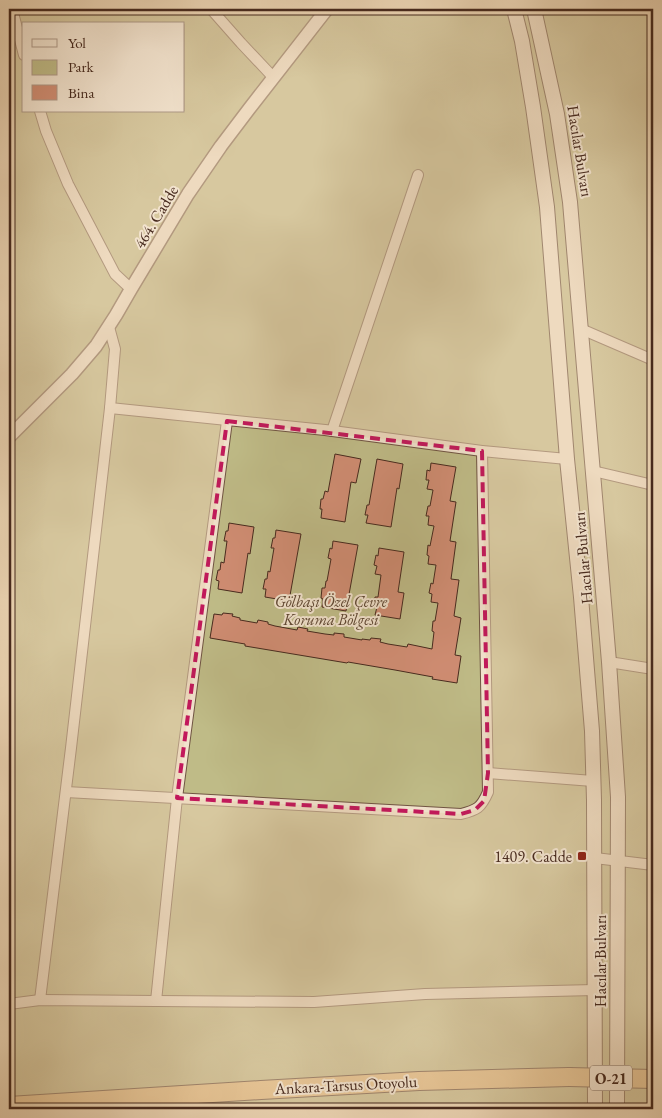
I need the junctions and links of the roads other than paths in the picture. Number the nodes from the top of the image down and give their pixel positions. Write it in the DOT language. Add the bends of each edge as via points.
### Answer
graph roads {
  1 [pos="12,9"];
  2 [pos="211,9"];
  3 [pos="327,9"];
  4 [pos="514,9"];
  5 [pos="534,9"];
  6 [pos="22,47"];
  7 [pos="273,77"];
  8 [pos="40,112"];
  9 [pos="418,175"];
  10 [pos="131,289"];
  11 [pos="109,327"];
  12 [pos="581,329"];
  13 [pos="653,360"];
  14 [pos="110,408"];
  15 [pos="226,421"];
  16 [pos="332,431"];
  17 [pos="9,437"];
  18 [pos="482,451"];
  19 [pos="567,459"];
  20 [pos="593,471"];
  21 [pos="653,485"];
  22 [pos="609,662"];
  23 [pos="653,669"];
  24 [pos="488,773"];
  25 [pos="594,781"];
  26 [pos="66,792"];
  27 [pos="177,798"];
  28 [pos="595,858"];
  29 [pos="618,860"];
  30 [pos="653,865"];
  31 [pos="595,990"];
  32 [pos="40,1000"];
  33 [pos="156,1001"];
  34 [pos="9,1004"];
  35 [pos="653,1079"];
  36 [pos="9,1106"];
  37 [pos="596,1109"];
  38 [pos="617,1109"];
  1 -- 6 [label="street"];
  2 -- 7 [label="street"];
  3 -- 7 [label="street, 464. Cadde"];
  4 -- 19 [label="main road, Hacılar Bulvarı" via="544,181"];
  5 -- 12 [label="main road, Hacılar Bulvarı" via="566,171"];
  7 -- 10 [label="street, 464. Cadde" via="188,194"];
  8 -- 10 [label="street" via="68,184 115,274"];
  9 -- 16 [label="street"];
  10 -- 11 [label="street, 464. Cadde"];
  11 -- 14 [label="street" via="115,349"];
  11 -- 17 [label="street, 464. Cadde" via="72,374"];
  12 -- 13 [label="street"];
  12 -- 20 [label="main road, Hacılar Bulvarı"];
  14 -- 15 [label="street"];
  14 -- 26 [label="street"];
  15 -- 16 [label="street"];
  15 -- 27 [label="street"];
  16 -- 18 [label="street"];
  18 -- 19 [label="street"];
  18 -- 24 [label="street"];
  19 -- 25 [label="main road, Hacılar Bulvarı"];
  20 -- 21 [label="street"];
  20 -- 22 [label="main road, Hacılar Bulvarı"];
  22 -- 23 [label="street"];
  22 -- 29 [label="main road, Hacılar Bulvarı" via="618,789"];
  24 -- 25 [label="street"];
  24 -- 27 [label="street" via="488,792 484,802 475,810 462,814"];
  25 -- 28 [label="main road, Hacılar Bulvarı"];
  26 -- 27 [label="street"];
  26 -- 32 [label="street"];
  27 -- 33 [label="street"];
  28 -- 29 [label="street"];
  28 -- 31 [label="main road, Hacılar Bulvarı"];
  29 -- 30 [label="street"];
  29 -- 38 [label="main road, Hacılar Bulvarı"];
  31 -- 33 [label="street" via="425,994 314,1002"];
  31 -- 37 [label="main road, Hacılar Bulvarı"];
  32 -- 33 [label="street"];
  32 -- 34 [label="street"];
  35 -- 36 [label="highway, Ankara-Tarsus Otoyolu / O-21, bridge" via="419,1080"];
}
